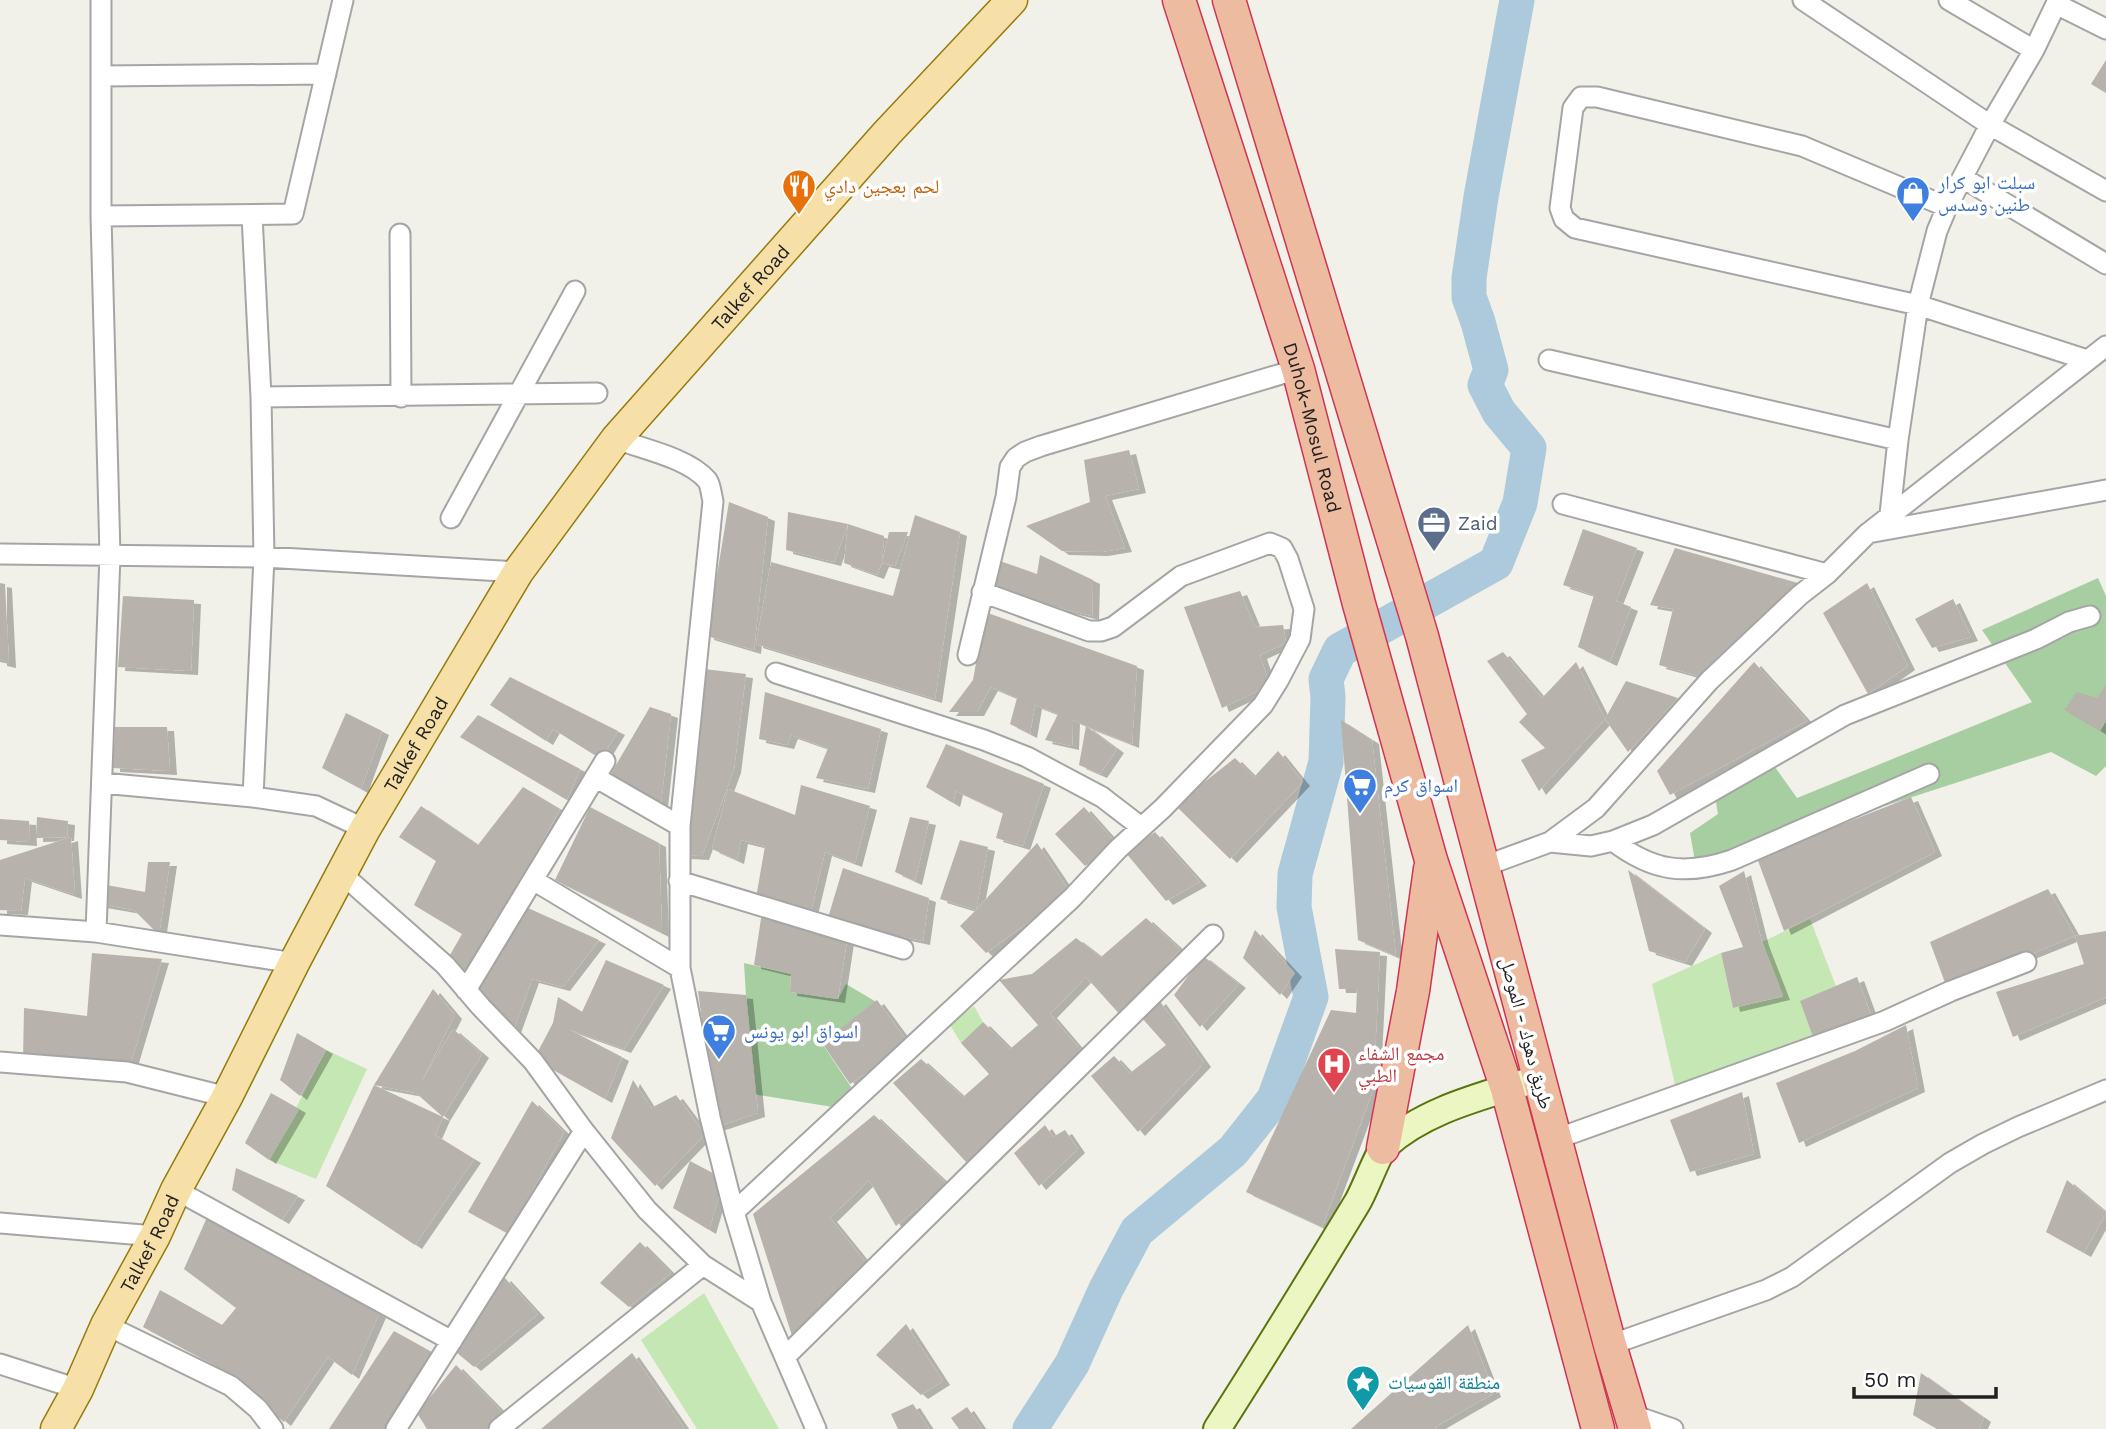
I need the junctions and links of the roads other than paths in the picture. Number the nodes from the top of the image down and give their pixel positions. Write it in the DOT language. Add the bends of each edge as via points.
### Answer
graph roads {
  1 [pos="101,0"];
  2 [pos="344,0"];
  3 [pos="990,0"];
  4 [pos="1012,0"];
  5 [pos="1166,0"];
  6 [pos="1229,0"];
  7 [pos="1803,0"];
  8 [pos="1949,0"];
  9 [pos="2057,2"];
  10 [pos="1183,12"];
  11 [pos="2106,29"];
  12 [pos="2034,50"];
  13 [pos="326,74"];
  14 [pos="101,76"];
  15 [pos="1990,125"];
  16 [pos="887,133"];
  17 [pos="1963,177"];
  18 [pos="2106,191"];
  19 [pos="1947,207"];
  20 [pos="252,215"];
  21 [pos="101,216"];
  22 [pos="400,234"];
  23 [pos="2106,264"];
  24 [pos="575,291"];
  25 [pos="1918,305"];
  26 [pos="2106,346"];
  27 [pos="1549,360"];
  28 [pos="2087,360"];
  29 [pos="1298,369"];
  30 [pos="597,393"];
  31 [pos="520,395"];
  32 [pos="261,397"];
  33 [pos="401,397"];
  34 [pos="616,439"];
  35 [pos="1898,440"];
  36 [pos="2106,490"];
  37 [pos="1563,504"];
  38 [pos="1890,514"];
  39 [pos="451,518"];
  40 [pos="1867,534"];
  41 [pos="0,554"];
  42 [pos="110,555"];
  43 [pos="264,557"];
  44 [pos="518,572"];
  45 [pos="1827,574"];
  46 [pos="982,592"];
  47 [pos="2090,616"];
  48 [pos="968,655"];
  49 [pos="776,673"];
  50 [pos="1929,774"];
  51 [pos="102,783"];
  52 [pos="253,797"];
  53 [pos="680,826"];
  54 [pos="1141,827"];
  55 [pos="365,829"];
  56 [pos="1613,841"];
  57 [pos="1550,842"];
  58 [pos="1431,860"];
  59 [pos="1482,867"];
  60 [pos="342,874"];
  61 [pos="533,880"];
  62 [pos="680,881"];
  63 [pos="0,925"];
  64 [pos="96,932"];
  65 [pos="1213,935"];
  66 [pos="903,950"];
  67 [pos="2026,962"];
  68 [pos="293,963"];
  69 [pos="680,968"];
  70 [pos="466,990"];
  71 [pos="0,1062"];
  72 [pos="1539,1078"];
  73 [pos="1507,1088"];
  74 [pos="2106,1090"];
  75 [pos="227,1097"];
  76 [pos="584,1131"];
  77 [pos="1556,1139"];
  78 [pos="1382,1148"];
  79 [pos="176,1190"];
  80 [pos="734,1212"];
  81 [pos="0,1223"];
  82 [pos="155,1236"];
  83 [pos="704,1265"];
  84 [pos="761,1302"];
  85 [pos="106,1325"];
  86 [pos="452,1341"];
  87 [pos="1610,1345"];
  88 [pos="785,1357"];
  89 [pos="0,1364"];
  90 [pos="78,1389"];
  91 [pos="1632,1422"];
  92 [pos="56,1429"];
  93 [pos="273,1429"];
  94 [pos="396,1429"];
  95 [pos="499,1429"];
  96 [pos="816,1429"];
  97 [pos="1217,1429"];
  98 [pos="1598,1429"];
  99 [pos="1673,1429"];
  1 -- 14 [label="street"];
  2 -- 13 [label="street"];
  3 -- 16 [label="main road"];
  4 -- 16 [label="main road"];
  5 -- 10 [label="main road"];
  6 -- 59 [label="highway, طريق دهوك - الموصل" via="1422,636"];
  7 -- 15 [label="street"];
  8 -- 12 [label="street"];
  9 -- 11 [label="street"];
  9 -- 12 [label="street"];
  10 -- 29 [label="highway, Duhok-Mosul Road"];
  12 -- 15 [label="street"];
  13 -- 14 [label="street"];
  13 -- 20 [label="street" via="293,214"];
  14 -- 21 [label="street"];
  15 -- 17 [label="street"];
  15 -- 18 [label="street"];
  16 -- 34 [label="main road, Talkef Road"];
  17 -- 19 [label="street"];
  17 -- 23 [label="street"];
  19 -- 25 [label="street"];
  19 -- 25 [label="street" via="1802,146 1597,97 1581,97 1573,108 1560,208 1575,228"];
  20 -- 21 [label="street"];
  20 -- 32 [label="street"];
  21 -- 42 [label="street"];
  22 -- 33 [label="street"];
  24 -- 31 [label="street"];
  25 -- 28 [label="street"];
  25 -- 35 [label="street"];
  26 -- 28 [label="street"];
  27 -- 35 [label="street"];
  28 -- 38 [label="street"];
  29 -- 46 [label="street" via="1041,446 1016,458 1010,467"];
  29 -- 58 [label="highway, Duhok-Mosul Road"];
  30 -- 31 [label="street"];
  31 -- 33 [label="street"];
  31 -- 39 [label="street"];
  32 -- 33 [label="street"];
  32 -- 43 [label="street"];
  34 -- 44 [label="main road, Talkef Road"];
  34 -- 53 [label="street" via="694,469 709,482 713,501"];
  35 -- 38 [label="street"];
  36 -- 40 [label="street"];
  37 -- 45 [label="street"];
  38 -- 40 [label="street"];
  40 -- 45 [label="street"];
  41 -- 42 [label="street"];
  42 -- 43 [label="street"];
  42 -- 51 [label="street"];
  43 -- 44 [label="street"];
  43 -- 52 [label="street"];
  44 -- 55 [label="main road, Talkef Road"];
  45 -- 57 [label="street" via="1709,681 1596,808"];
  46 -- 48 [label="street"];
  46 -- 54 [label="street" via="1089,631 1101,631 1189,573 1270,543 1282,548 1304,609 1300,639 1263,705"];
  47 -- 56 [label="street" via="1845,715 1653,825"];
  49 -- 54 [label="street" via="1027,757 1102,797"];
  50 -- 56 [label="street" via="1711,867 1668,869 1647,863"];
  51 -- 52 [label="street"];
  51 -- 64 [label="street"];
  52 -- 55 [label="street" via="316,806"];
  53 -- 61 [label="street" via="600,769"];
  53 -- 62 [label="street"];
  54 -- 80 [label="street" via="1072,898"];
  55 -- 60 [label="main road, Talkef Road"];
  56 -- 57 [label="street" via="1582,846"];
  57 -- 59 [label="street"];
  58 -- 73 [label="highway, طريق دهوك - الموصل"];
  58 -- 78 [label="highway" via="1413,991"];
  59 -- 72 [label="highway, طريق دهوك - الموصل"];
  60 -- 68 [label="main road, Talkef Road"];
  60 -- 70 [label="street" via="445,965"];
  61 -- 69 [label="street"];
  61 -- 70 [label="street"];
  62 -- 66 [label="street"];
  62 -- 69 [label="street"];
  63 -- 64 [label="street"];
  64 -- 68 [label="street"];
  65 -- 88 [label="street"];
  67 -- 77 [label="street" via="1875,1025"];
  68 -- 75 [label="main road, Talkef Road"];
  69 -- 80 [label="street"];
  70 -- 76 [label="street" via="533,1062"];
  71 -- 75 [label="street" via="127,1072"];
  72 -- 73 [label="main road"];
  72 -- 77 [label="highway, طريق دهوك - الموصل"];
  73 -- 78 [label="main road" via="1437,1113"];
  73 -- 98 [label="highway, طريق دهوك - الموصل"];
  74 -- 87 [label="street" via="1950,1163 1792,1277"];
  75 -- 79 [label="main road, Talkef Road"];
  76 -- 83 [label="street" via="647,1210"];
  76 -- 86 [label="street"];
  77 -- 87 [label="highway, طريق دهوك - الموصل"];
  78 -- 97 [label="main road" via="1366,1188"];
  79 -- 82 [label="main road, Talkef Road"];
  79 -- 86 [label="street"];
  80 -- 84 [label="street"];
  81 -- 82 [label="street"];
  82 -- 85 [label="main road, Talkef Road"];
  83 -- 84 [label="street"];
  83 -- 95 [label="street"];
  84 -- 88 [label="street"];
  85 -- 90 [label="main road, Talkef Road"];
  85 -- 93 [label="street" via="231,1386"];
  86 -- 94 [label="street"];
  87 -- 91 [label="highway, طريق دهوك - الموصل"];
  88 -- 96 [label="street"];
  89 -- 90 [label="street"];
  90 -- 92 [label="main road, Talkef Road"];
  91 -- 99 [label="street"];
}
